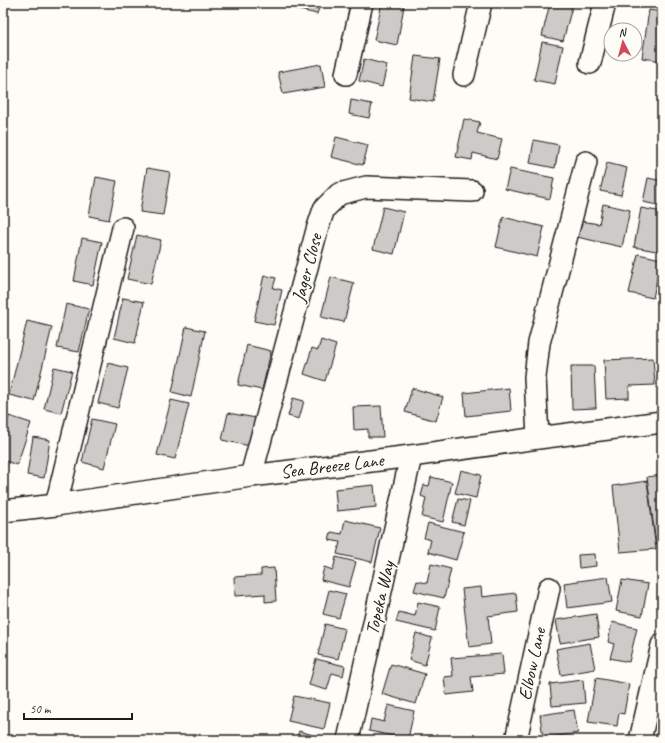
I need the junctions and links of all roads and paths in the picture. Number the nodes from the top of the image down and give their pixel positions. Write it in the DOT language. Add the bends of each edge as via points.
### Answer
graph roads {
  1 [pos="362,3"];
  2 [pos="481,3"];
  3 [pos="604,3"];
  4 [pos="590,63"];
  5 [pos="346,74"];
  6 [pos="464,75"];
  7 [pos="586,162"];
  8 [pos="472,191"];
  9 [pos="123,228"];
  10 [pos="662,422"];
  11 [pos="538,438"];
  12 [pos="411,456"];
  13 [pos="251,476"];
  14 [pos="56,505"];
  15 [pos="3,511"];
  16 [pos="549,588"];
  17 [pos="662,645"];
  18 [pos="348,740"];
  19 [pos="516,740"];
  20 [pos="640,740"];
  1 -- 5 [label="street"];
  2 -- 6 [label="street"];
  3 -- 4 [label="street"];
  7 -- 11 [label="street" via="539,343 535,377"];
  8 -- 13 [label="street, Jager Close" via="366,187 339,194 324,209"];
  9 -- 14 [label="street"];
  10 -- 11 [label="street, Sea Breeze Lane"];
  11 -- 12 [label="street, Sea Breeze Lane"];
  12 -- 13 [label="street, Sea Breeze Lane"];
  12 -- 18 [label="street, Topeka Way"];
  13 -- 14 [label="street, Sea Breeze Lane"];
  14 -- 15 [label="street, Sea Breeze Lane"];
  16 -- 19 [label="street, Elbow Lane"];
  17 -- 20 [label="street"];
}
